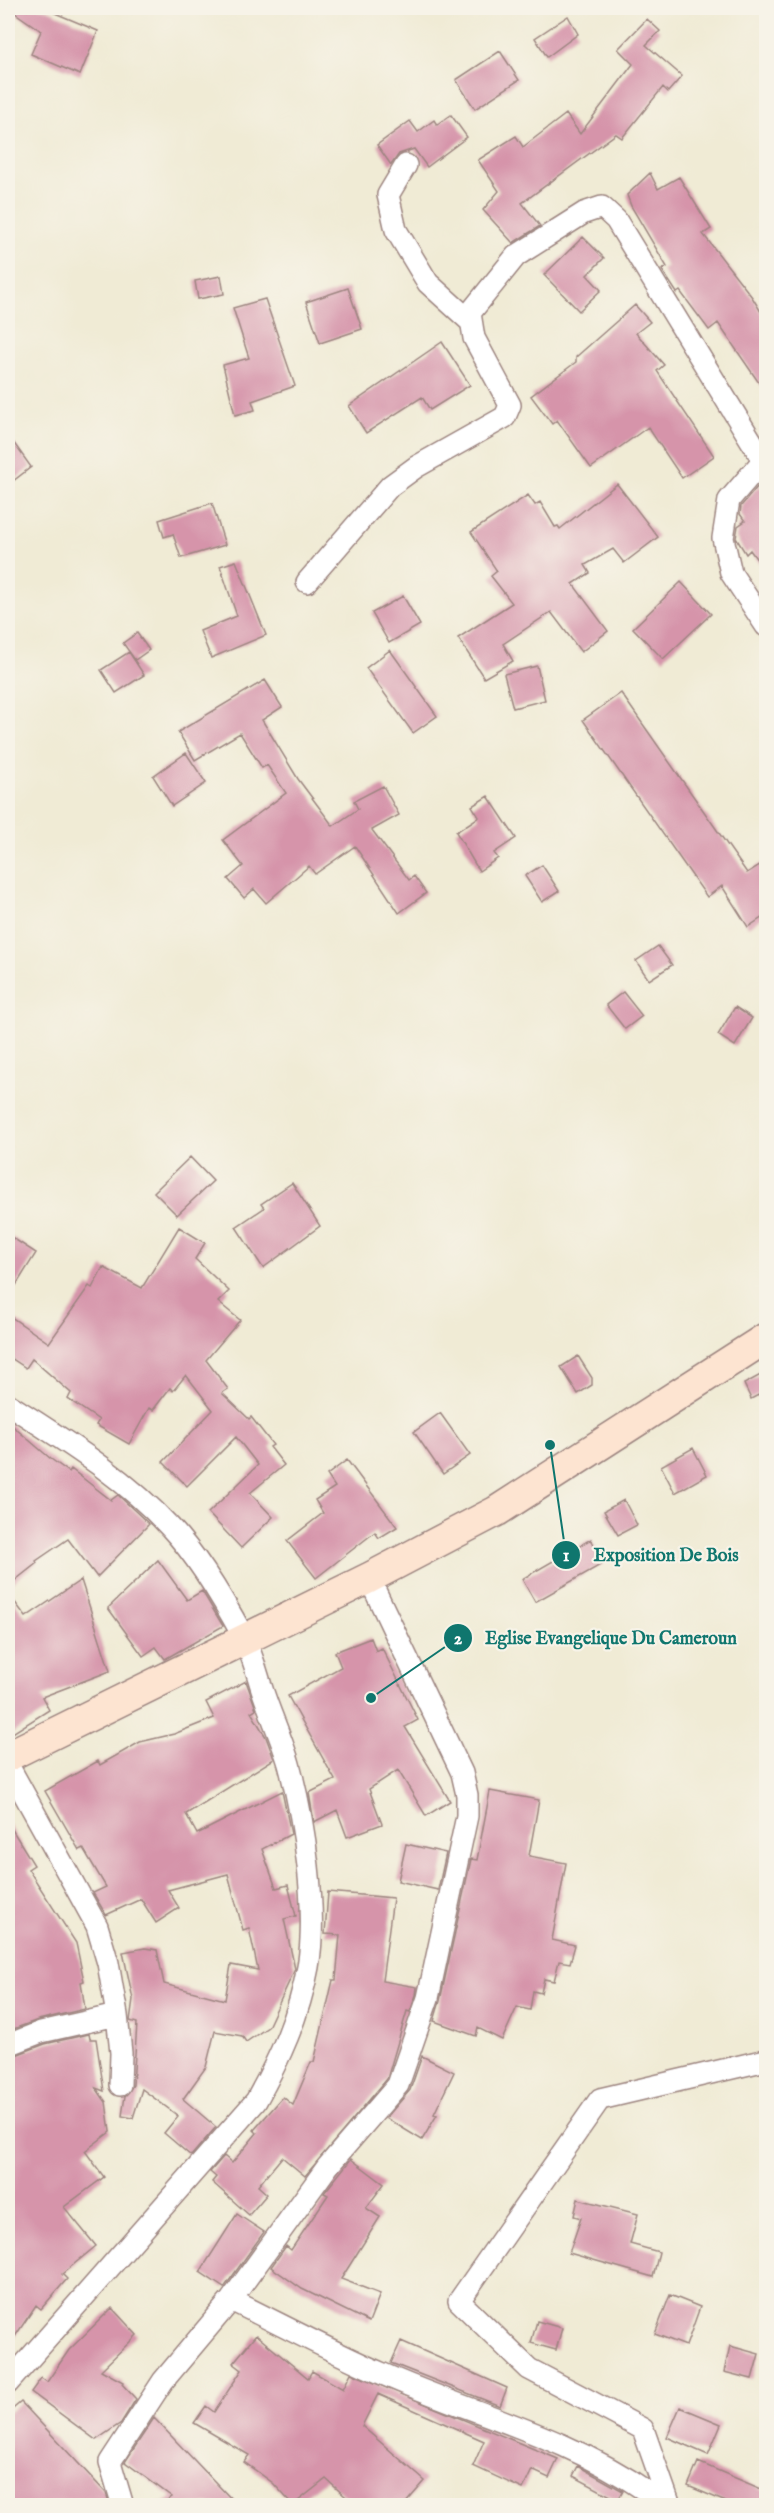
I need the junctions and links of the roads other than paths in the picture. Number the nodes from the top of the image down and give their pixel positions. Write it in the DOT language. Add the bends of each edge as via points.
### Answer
graph roads {
  1 [pos="406,165"];
  2 [pos="471,322"];
  3 [pos="765,459"];
  4 [pos="307,582"];
  5 [pos="766,626"];
  6 [pos="766,1338"];
  7 [pos="8,1404"];
  8 [pos="369,1578"];
  9 [pos="244,1638"];
  10 [pos="8,1756"];
  11 [pos="8,1765"];
  12 [pos="117,2015"];
  13 [pos="8,2045"];
  14 [pos="766,2060"];
  15 [pos="120,2085"];
  16 [pos="231,2300"];
  17 [pos="12,2371"];
  18 [pos="649,2493"];
  19 [pos="123,2505"];
  20 [pos="670,2505"];
  1 -- 2 [label="street" via="388,195 396,230 428,283"];
  2 -- 3 [label="street" via="470,313 516,256 584,213 602,207 616,220"];
  2 -- 4 [label="street" via="474,338 510,405 506,417 416,467 390,486"];
  3 -- 5 [label="street" via="729,500 723,538 731,573"];
  6 -- 8 [label="main road" via="497,1511"];
  7 -- 9 [label="street" via="103,1466 144,1501 198,1564"];
  8 -- 9 [label="main road"];
  8 -- 16 [label="street" via="462,1773 467,1816 428,1998 398,2085 328,2166"];
  9 -- 10 [label="main road"];
  9 -- 17 [label="street" via="289,1765 306,1849 308,1965 297,2015 256,2101"];
  11 -- 12 [label="street" via="97,1926"];
  12 -- 13 [label="street" via="41,2032"];
  12 -- 15 [label="street" via="122,2053"];
  14 -- 20 [label="street" via="600,2099 459,2301 529,2369 643,2429"];
  16 -- 18 [label="street" via="384,2375 554,2439 614,2469"];
  16 -- 19 [label="street" via="163,2381 110,2462"];
}
